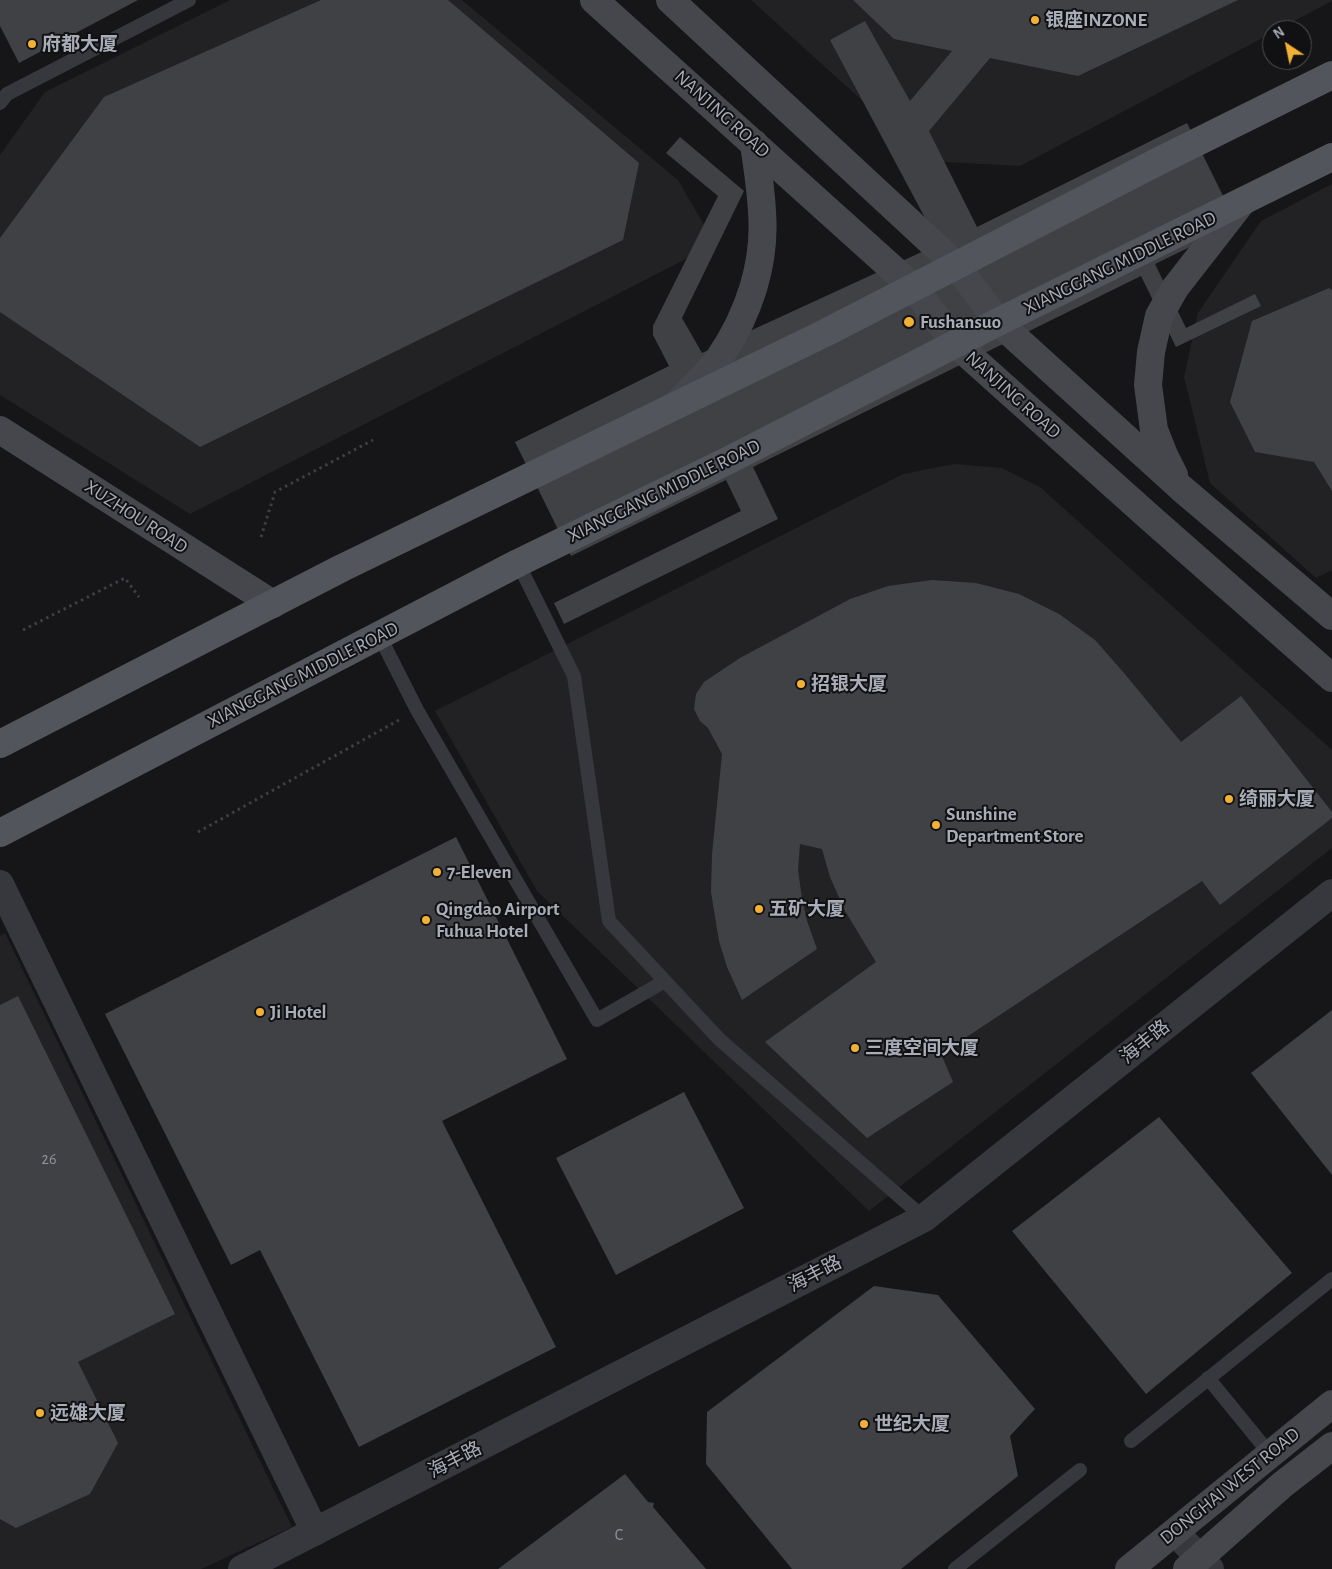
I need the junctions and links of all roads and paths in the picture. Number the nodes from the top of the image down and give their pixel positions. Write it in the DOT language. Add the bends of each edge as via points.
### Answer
graph roads {
  1 [pos="189,0"];
  2 [pos="594,0"];
  3 [pos="670,0"];
  4 [pos="1332,76"];
  5 [pos="0,103"];
  6 [pos="754,143"];
  7 [pos="1332,157"];
  8 [pos="1242,202"];
  9 [pos="957,266"];
  10 [pos="914,288"];
  11 [pos="998,322"];
  12 [pos="956,344"];
  13 [pos="674,407"];
  14 [pos="0,430"];
  15 [pos="373,440"];
  16 [pos="1181,488"];
  17 [pos="261,537"];
  18 [pos="518,563"];
  19 [pos="139,596"];
  20 [pos="273,604"];
  21 [pos="1332,616"];
  22 [pos="24,630"];
  23 [pos="379,635"];
  24 [pos="1332,678"];
  25 [pos="417,710"];
  26 [pos="0,744"];
  27 [pos="0,832"];
  28 [pos="198,832"];
  29 [pos="0,884"];
  30 [pos="1332,893"];
  31 [pos="665,981"];
  32 [pos="924,1218"];
  33 [pos="1332,1279"];
  34 [pos="1208,1378"];
  35 [pos="1332,1404"];
  36 [pos="1131,1441"];
  37 [pos="1332,1446"];
  38 [pos="1270,1454"];
  39 [pos="1080,1470"];
  40 [pos="315,1532"];
  41 [pos="1175,1532"];
  42 [pos="1199,1565"];
  43 [pos="242,1569"];
  44 [pos="956,1569"];
  45 [pos="1129,1569"];
  1 -- 5 [label="lane" via="6,94"];
  2 -- 6 [label="main road, NANJING ROAD"];
  3 -- 9 [label="main road"];
  4 -- 9 [label="main road" via="1156,162"];
  6 -- 10 [label="main road, NANJING ROAD"];
  6 -- 13 [label="main road" via="762,212 756,280 744,315 720,358"];
  7 -- 8 [label="main road, XIANGGANG MIDDLE ROAD"];
  8 -- 11 [label="main road, XIANGGANG MIDDLE ROAD"];
  8 -- 16 [label="main road" via="1175,288 1159,316 1151,352 1148,385 1154,430"];
  9 -- 10 [label="main road"];
  9 -- 11 [label="main road"];
  10 -- 12 [label="main road, NANJING ROAD"];
  10 -- 13 [label="main road"];
  11 -- 12 [label="main road, XIANGGANG MIDDLE ROAD"];
  11 -- 16 [label="main road"];
  12 -- 18 [label="main road, XIANGGANG MIDDLE ROAD"];
  12 -- 24 [label="main road, NANJING ROAD"];
  13 -- 20 [label="main road"];
  14 -- 20 [label="main road, XUZHOU ROAD"];
  15 -- 17 [label="path" via="276,492"];
  16 -- 21 [label="main road"];
  18 -- 23 [label="main road, XIANGGANG MIDDLE ROAD"];
  18 -- 31 [label="lane" via="574,676 609,921"];
  19 -- 22 [label="path" via="125,578"];
  20 -- 26 [label="main road"];
  23 -- 25 [label="lane"];
  23 -- 27 [label="main road, XIANGGANG MIDDLE ROAD"];
  25 -- 28 [label="path"];
  25 -- 31 [label="lane" via="597,1020"];
  29 -- 40 [label="street"];
  30 -- 32 [label="street, 海丰路"];
  31 -- 32 [label="lane" via="719,1039"];
  32 -- 40 [label="street, 海丰路"];
  33 -- 34 [label="lane"];
  34 -- 36 [label="lane"];
  34 -- 38 [label="lane"];
  35 -- 38 [label="main road, DONGHAI WEST ROAD"];
  37 -- 42 [label="main road, DONGHAI WEST ROAD" via="1282,1485"];
  38 -- 41 [label="main road, DONGHAI WEST ROAD"];
  39 -- 44 [label="lane"];
  40 -- 43 [label="street, 海丰路"];
  41 -- 42 [label="street"];
  41 -- 45 [label="main road, DONGHAI WEST ROAD"];
}
